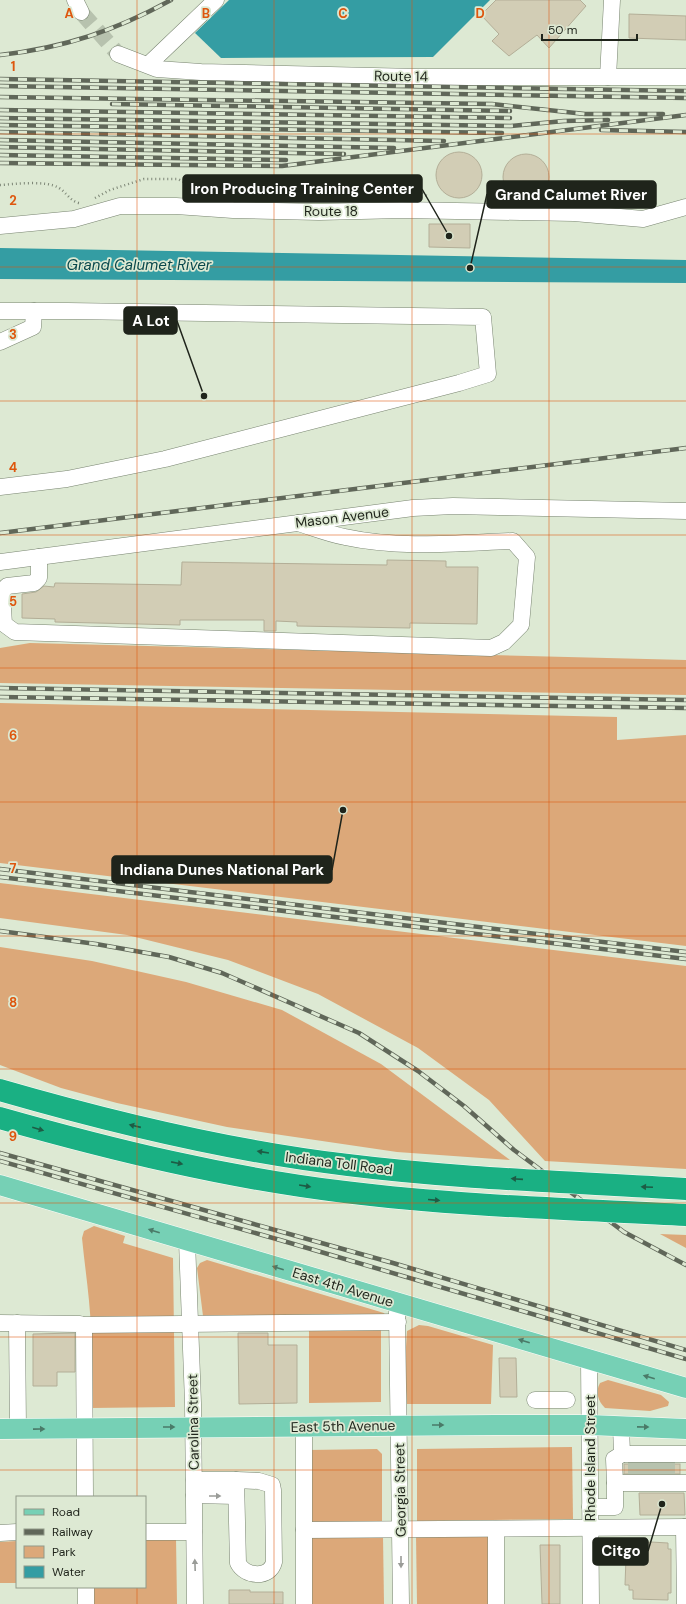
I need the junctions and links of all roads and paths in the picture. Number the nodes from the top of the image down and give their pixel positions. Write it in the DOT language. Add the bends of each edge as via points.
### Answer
graph roads {
  1 [pos="216,0"];
  2 [pos="612,0"];
  3 [pos="118,54"];
  4 [pos="148,65"];
  5 [pos="686,77"];
  6 [pos="608,78"];
  7 [pos="0,185"];
  8 [pos="91,200"];
  9 [pos="84,201"];
  10 [pos="432,201"];
  11 [pos="686,207"];
  12 [pos="0,226"];
  13 [pos="0,311"];
  14 [pos="34,311"];
  15 [pos="0,342"];
  16 [pos="1,487"];
  17 [pos="686,511"];
  18 [pos="298,523"];
  19 [pos="39,557"];
  20 [pos="0,562"];
  21 [pos="2,584"];
  22 [pos="0,1090"];
  23 [pos="0,1118"];
  24 [pos="0,1185"];
  25 [pos="686,1189"];
  26 [pos="686,1215"];
  27 [pos="187,1241"];
  28 [pos="397,1313"];
  29 [pos="0,1323"];
  30 [pos="17,1323"];
  31 [pos="190,1324"];
  32 [pos="82,1326"];
  33 [pos="590,1360"];
  34 [pos="686,1388"];
  35 [pos="567,1400"];
  36 [pos="399,1425"];
  37 [pos="549,1425"];
  38 [pos="304,1426"];
  39 [pos="590,1426"];
  40 [pos="621,1426"];
  41 [pos="194,1427"];
  42 [pos="663,1427"];
  43 [pos="84,1428"];
  44 [pos="9,1429"];
  45 [pos="686,1429"];
  46 [pos="686,1454"];
  47 [pos="590,1464"];
  48 [pos="648,1466"];
  49 [pos="686,1483"];
  50 [pos="194,1488"];
  51 [pos="236,1488"];
  52 [pos="85,1496"];
  53 [pos="590,1507"];
  54 [pos="685,1527"];
  55 [pos="496,1529"];
  56 [pos="590,1529"];
  57 [pos="304,1530"];
  58 [pos="401,1530"];
  59 [pos="16,1532"];
  60 [pos="146,1532"];
  61 [pos="194,1532"];
  62 [pos="0,1533"];
  63 [pos="86,1588"];
  64 [pos="86,1604"];
  65 [pos="196,1604"];
  66 [pos="304,1604"];
  67 [pos="401,1604"];
  68 [pos="496,1604"];
  69 [pos="591,1604"];
  70 [pos="685,1604"];
  1 -- 4 [label="street"];
  2 -- 6 [label="street"];
  3 -- 4 [label="street, Route 14"];
  4 -- 6 [label="street, Route 14" via="157,69 201,72"];
  5 -- 6 [label="street, Route 14"];
  7 -- 9 [label="path" via="54,185 71,200 78,203"];
  8 -- 10 [label="path" via="110,190 144,179 178,179 203,192 257,180 315,182 385,179 411,183"];
  11 -- 12 [label="street, Route 18" via="643,219 574,213 409,210 319,212 120,206 74,219"];
  13 -- 14 [label="street"];
  14 -- 15 [label="street" via="33,327"];
  14 -- 16 [label="street" via="483,317 488,374 165,459 71,478"];
  17 -- 18 [label="street, Mason Avenue" via="453,506 413,508"];
  18 -- 19 [label="street, Mason Avenue"];
  18 -- 21 [label="street" via="345,537 379,541 423,544 514,541 527,556 521,625 504,642 491,648 15,632 4,624"];
  19 -- 20 [label="street, Mason Avenue"];
  19 -- 21 [label="street" via="39,578 34,583 7,586"];
  25 -- 22 [label="highway, Indiana Toll Road, one-way, bridge" via="439,1174 340,1164 246,1150 165,1134"];
  23 -- 26 [label="highway, Indiana Toll Road, one-way, bridge" via="83,1142 159,1160 344,1192"];
  27 -- 24 [label="main road, East 4th Avenue, one-way"];
  28 -- 27 [label="main road, East 4th Avenue, one-way"];
  27 -- 31 [label="street, Carolina Street"];
  28 -- 31 [label="street"];
  33 -- 28 [label="main road, East 4th Avenue, one-way"];
  28 -- 36 [label="street, Georgia Street"];
  29 -- 30 [label="street"];
  30 -- 32 [label="street"];
  30 -- 44 [label="street"];
  31 -- 32 [label="street"];
  31 -- 41 [label="street, Carolina Street"];
  32 -- 43 [label="street" via="85,1330"];
  34 -- 33 [label="main road, East 4th Avenue, one-way"];
  33 -- 39 [label="street, Rhode Island Street"];
  35 -- 37 [label="street" via="542,1400"];
  36 -- 37 [label="main road, East 5th Avenue, one-way"];
  36 -- 38 [label="main road, East 5th Avenue"];
  36 -- 58 [label="street, Georgia Street"];
  37 -- 39 [label="main road, East 5th Avenue"];
  38 -- 41 [label="main road, East 5th Avenue"];
  38 -- 57 [label="street"];
  39 -- 40 [label="main road, East 5th Avenue"];
  39 -- 47 [label="street, Rhode Island Street"];
  40 -- 42 [label="main road, East 5th Avenue, one-way"];
  40 -- 48 [label="street"];
  43 -- 41 [label="main road, East 5th Avenue, one-way"];
  41 -- 50 [label="street, Carolina Street"];
  42 -- 45 [label="main road, East 5th Avenue"];
  42 -- 48 [label="street"];
  44 -- 43 [label="main road, East 5th Avenue, one-way"];
  43 -- 52 [label="street"];
  46 -- 48 [label="street"];
  47 -- 48 [label="street"];
  47 -- 53 [label="street, Rhode Island Street"];
  48 -- 49 [label="street"];
  48 -- 53 [label="street" via="615,1484 615,1507"];
  50 -- 51 [label="street"];
  50 -- 61 [label="street, Carolina Street"];
  51 -- 51 [label="street" via="238,1563 241,1570 248,1573 267,1572 274,1562 272,1484 259,1480"];
  53 -- 56 [label="street, Rhode Island Street"];
  54 -- 56 [label="street"];
  54 -- 70 [label="street"];
  55 -- 56 [label="street"];
  55 -- 58 [label="street"];
  55 -- 68 [label="street"];
  56 -- 69 [label="street, Rhode Island Street"];
  57 -- 58 [label="street"];
  57 -- 66 [label="street"];
  58 -- 67 [label="street, Georgia Street, one-way"];
  59 -- 62 [label="street"];
  60 -- 61 [label="street"];
  65 -- 61 [label="street, Carolina Street, one-way"];
  63 -- 64 [label="street"];
}
